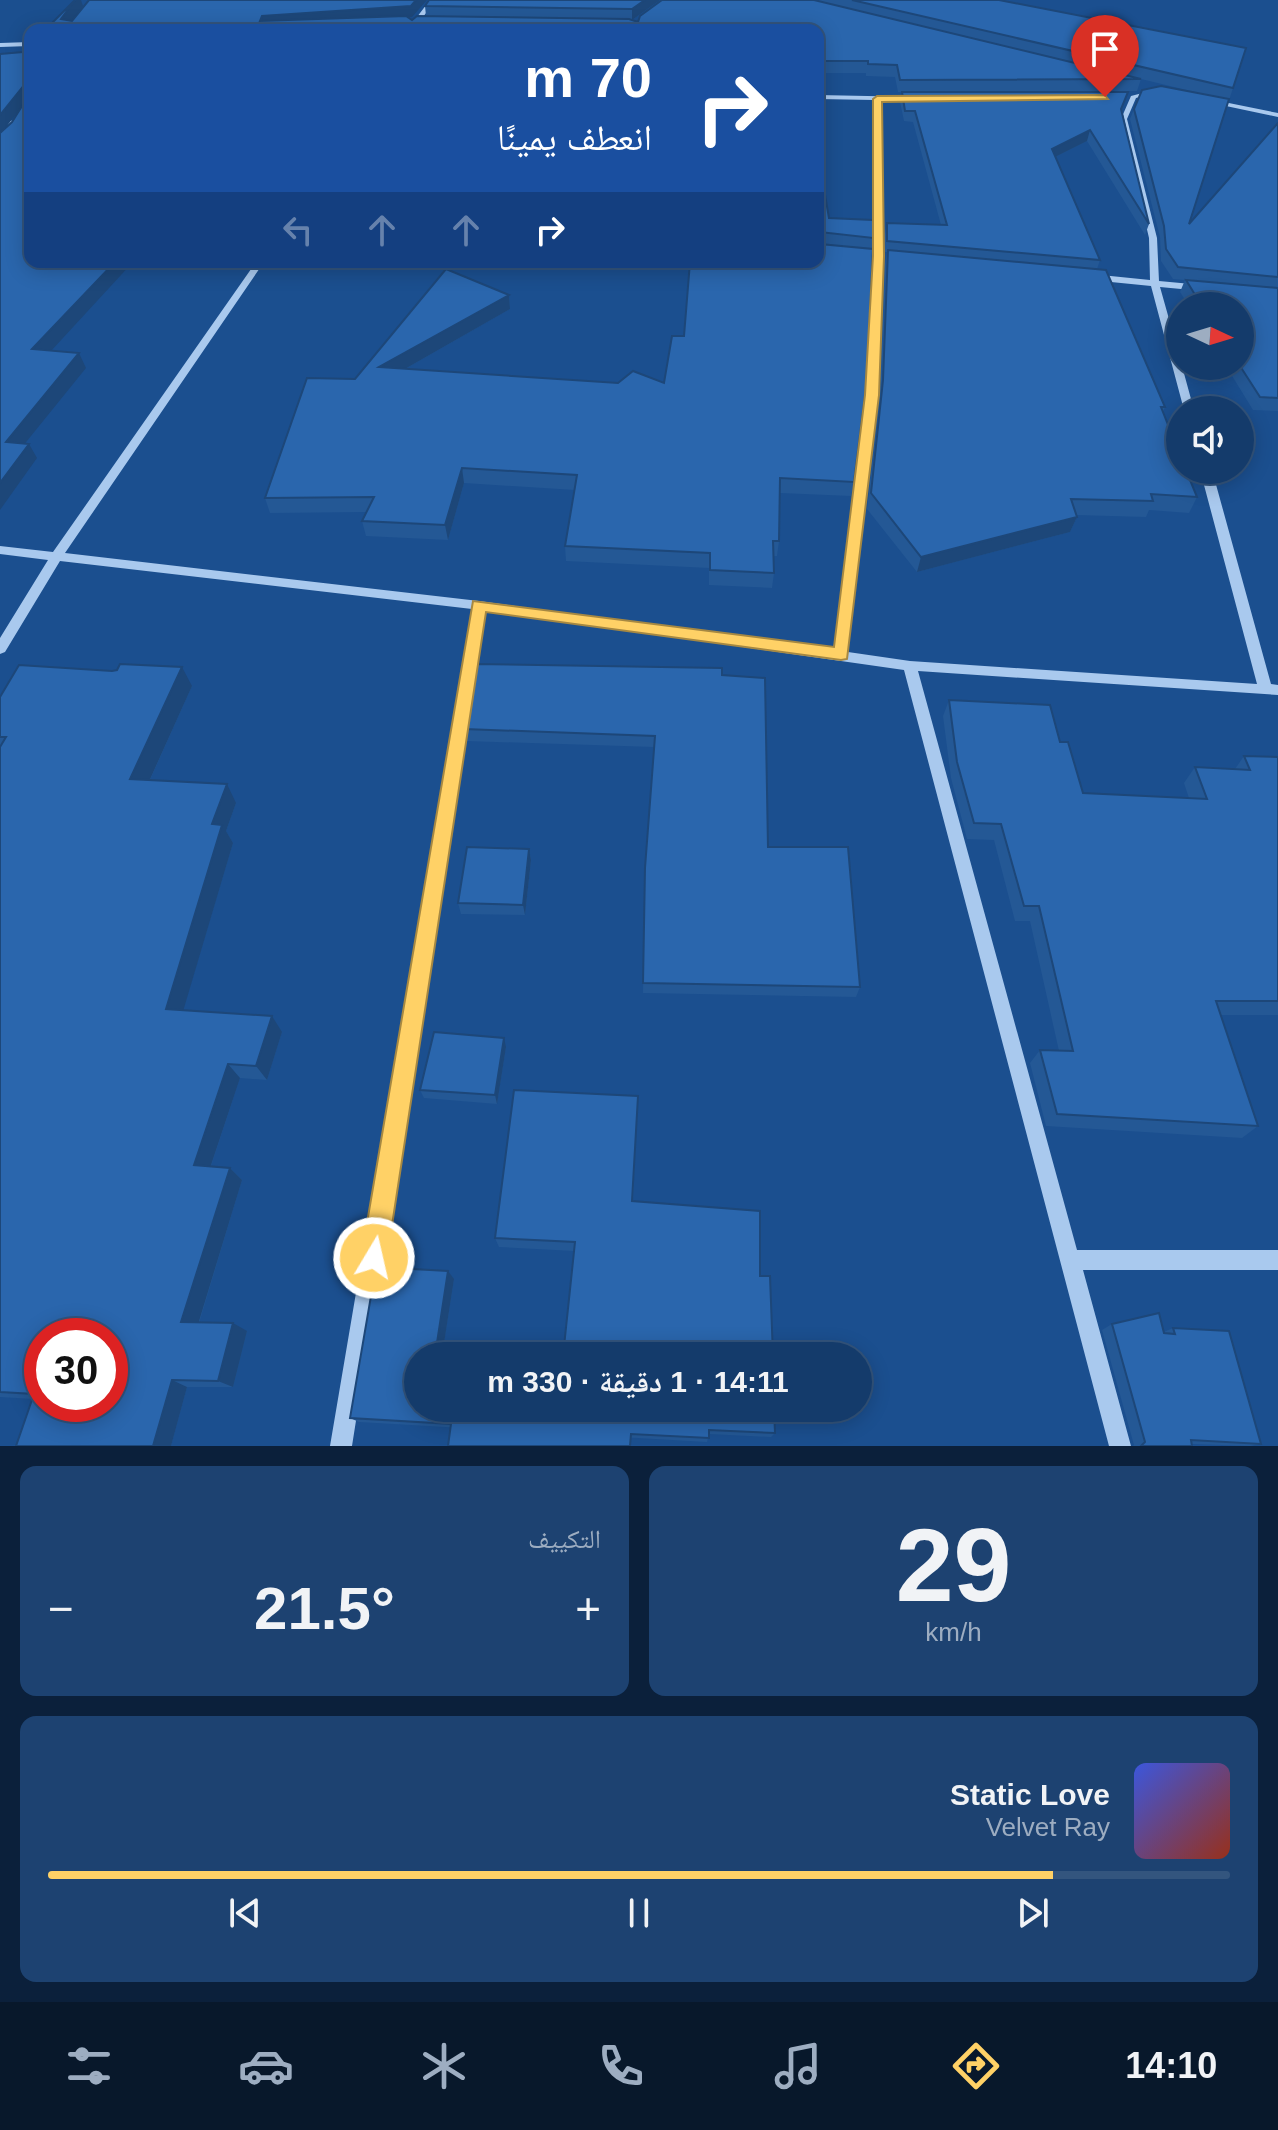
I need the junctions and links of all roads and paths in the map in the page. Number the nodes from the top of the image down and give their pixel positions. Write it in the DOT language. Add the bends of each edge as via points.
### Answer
graph roads {
  1 [pos="433,0"];
  2 [pos="401,22"];
  3 [pos="415,22"];
  4 [pos="431,22"];
  5 [pos="24,44"];
  6 [pos="0,45"];
  7 [pos="1144,87"];
  8 [pos="1159,91"];
  9 [pos="1174,94"];
  10 [pos="824,97"];
  11 [pos="1118,97"];
  12 [pos="1133,97"];
  13 [pos="877,99"];
  14 [pos="922,99"];
  15 [pos="1203,100"];
  16 [pos="24,112"];
  17 [pos="1278,115"];
  18 [pos="19,122"];
  19 [pos="24,122"];
  20 [pos="0,123"];
  21 [pos="9,134"];
  22 [pos="863,255"];
  23 [pos="878,256"];
  24 [pos="894,258"];
  25 [pos="256,268"];
  26 [pos="1078,276"];
  27 [pos="1155,283"];
  28 [pos="1216,289"];
  29 [pos="1185,396"];
  30 [pos="1210,484"];
  31 [pos="0,550"];
  32 [pos="56,557"];
  33 [pos="479,605"];
  34 [pos="0,649"];
  35 [pos="841,654"];
  36 [pos="910,666"];
  37 [pos="1272,688"];
  38 [pos="1070,1260"];
  39 [pos="1278,1260"];
  40 [pos="341,1446"];
  41 [pos="1120,1446"];
  1 -- 3 [label="street"];
  2 -- 3 [label="street"];
  3 -- 4 [label="street"];
  5 -- 6 [label="street"];
  7 -- 8 [label="street"];
  8 -- 9 [label="street"];
  8 -- 12 [label="street"];
  10 -- 13 [label="street"];
  11 -- 12 [label="street"];
  12 -- 27 [label="street" via="1124,119 1153,238"];
  13 -- 14 [label="street"];
  13 -- 23 [label="street"];
  15 -- 17 [label="street"];
  16 -- 18 [label="street"];
  18 -- 19 [label="street"];
  18 -- 20 [label="street"];
  18 -- 21 [label="street"];
  22 -- 23 [label="street"];
  23 -- 24 [label="street"];
  23 -- 35 [label="street" via="872,395"];
  25 -- 32 [label="street"];
  26 -- 27 [label="street"];
  27 -- 28 [label="street"];
  27 -- 29 [label="street"];
  30 -- 37 [label="street"];
  31 -- 32 [label="street"];
  32 -- 33 [label="street"];
  32 -- 34 [label="street"];
  33 -- 35 [label="street"];
  33 -- 40 [label="street"];
  35 -- 36 [label="street"];
  36 -- 37 [label="street"];
  36 -- 38 [label="street"];
  38 -- 39 [label="street"];
  38 -- 41 [label="street"];
}
